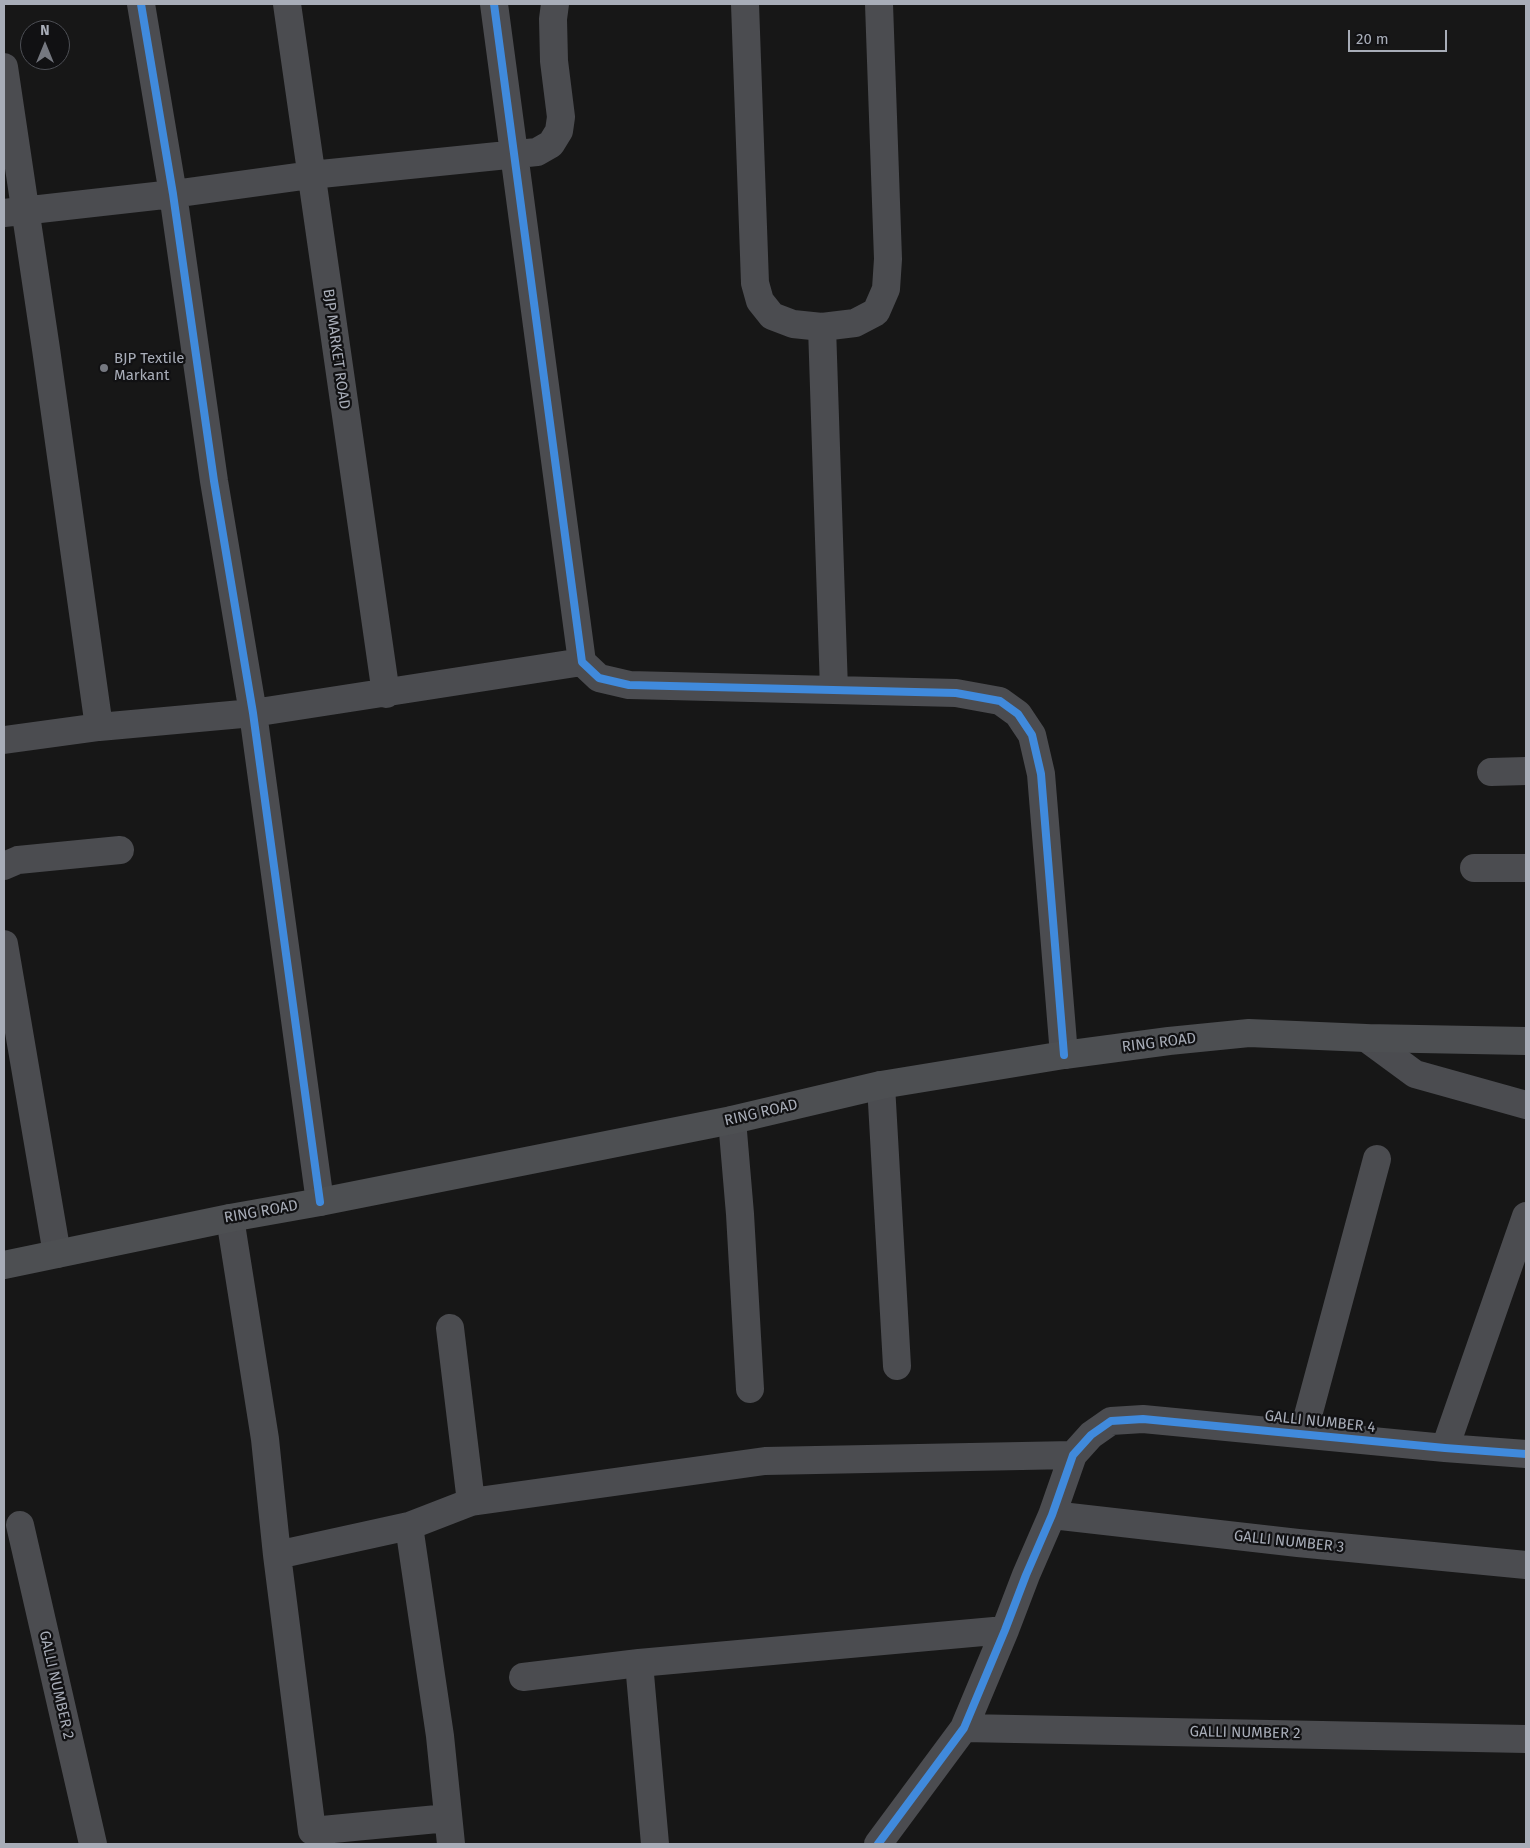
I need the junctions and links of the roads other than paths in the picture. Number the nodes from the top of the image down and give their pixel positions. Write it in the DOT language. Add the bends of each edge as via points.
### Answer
graph roads {
  1 [pos="141,4"];
  2 [pos="288,4"];
  3 [pos="494,4"];
  4 [pos="555,4"];
  5 [pos="745,4"];
  6 [pos="879,4"];
  7 [pos="4,67"];
  8 [pos="515,154"];
  9 [pos="311,174"];
  10 [pos="173,194"];
  11 [pos="15,212"];
  12 [pos="822,327"];
  13 [pos="582,662"];
  14 [pos="834,690"];
  15 [pos="386,694"];
  16 [pos="253,713"];
  17 [pos="99,728"];
  18 [pos="4,740"];
  19 [pos="1526,771"];
  20 [pos="1491,772"];
  21 [pos="120,850"];
  22 [pos="4,866"];
  23 [pos="1474,868"];
  24 [pos="1526,868"];
  25 [pos="4,944"];
  26 [pos="1366,1038"];
  27 [pos="1526,1041"];
  28 [pos="1064,1055"];
  29 [pos="881,1085"];
  30 [pos="1526,1105"];
  31 [pos="732,1120"];
  32 [pos="1377,1159"];
  33 [pos="320,1202"];
  34 [pos="1526,1216"];
  35 [pos="230,1218"];
  36 [pos="56,1254"];
  37 [pos="4,1265"];
  38 [pos="450,1328"];
  39 [pos="897,1366"];
  40 [pos="750,1389"];
  41 [pos="1304,1434"];
  42 [pos="1445,1448"];
  43 [pos="1526,1454"];
  44 [pos="1073,1455"];
  45 [pos="471,1502"];
  46 [pos="1052,1515"];
  47 [pos="20,1525"];
  48 [pos="409,1526"];
  49 [pos="277,1555"];
  50 [pos="1526,1565"];
  51 [pos="1005,1630"];
  52 [pos="639,1663"];
  53 [pos="523,1677"];
  54 [pos="964,1728"];
  55 [pos="1526,1739"];
  56 [pos="450,1831"];
  57 [pos="93,1844"];
  58 [pos="655,1844"];
  59 [pos="878,1844"];
  1 -- 10 [label="street"];
  2 -- 9 [label="street, BJP MARKET ROAD"];
  3 -- 8 [label="street"];
  4 -- 8 [label="street" via="552,19 561,117 559,131 552,144 537,152"];
  5 -- 12 [label="street" via="755,283 760,301 772,316 793,324"];
  6 -- 12 [label="street" via="888,259 886,289 876,312 855,323"];
  7 -- 11 [label="street"];
  8 -- 9 [label="street"];
  8 -- 13 [label="street"];
  9 -- 10 [label="street"];
  9 -- 15 [label="street, BJP MARKET ROAD"];
  10 -- 11 [label="street"];
  10 -- 16 [label="street" via="214,481"];
  11 -- 17 [label="street" via="48,358"];
  12 -- 14 [label="street"];
  13 -- 14 [label="street" via="599,678 629,685"];
  13 -- 15 [label="street"];
  14 -- 28 [label="street" via="956,692 1000,701 1018,714 1032,735 1041,774"];
  15 -- 16 [label="street"];
  16 -- 17 [label="street"];
  16 -- 33 [label="street"];
  17 -- 18 [label="street"];
  19 -- 20 [label="street"];
  21 -- 22 [label="street" via="18,860"];
  23 -- 24 [label="street"];
  25 -- 36 [label="street"];
  26 -- 27 [label="main road, RING ROAD"];
  26 -- 28 [label="main road, RING ROAD" via="1249,1034"];
  26 -- 30 [label="street" via="1414,1074"];
  28 -- 29 [label="main road, RING ROAD"];
  29 -- 31 [label="main road, RING ROAD"];
  29 -- 39 [label="street"];
  31 -- 33 [label="main road, RING ROAD"];
  31 -- 40 [label="street"];
  32 -- 41 [label="street"];
  33 -- 35 [label="main road, RING ROAD"];
  34 -- 42 [label="street"];
  35 -- 36 [label="main road, RING ROAD"];
  35 -- 49 [label="street" via="264,1439"];
  36 -- 37 [label="main road, RING ROAD"];
  38 -- 45 [label="street"];
  41 -- 42 [label="street, GALLI NUMBER 4"];
  41 -- 44 [label="street, GALLI NUMBER 4" via="1143,1419 1111,1421 1091,1434"];
  42 -- 43 [label="street, GALLI NUMBER 4"];
  44 -- 45 [label="street" via="765,1461"];
  44 -- 46 [label="street"];
  45 -- 48 [label="street"];
  46 -- 50 [label="street, GALLI NUMBER 3"];
  46 -- 51 [label="street"];
  47 -- 57 [label="street, GALLI NUMBER 2"];
  48 -- 49 [label="street"];
  48 -- 56 [label="street" via="440,1736"];
  49 -- 56 [label="street" via="312,1831"];
  51 -- 52 [label="street"];
  51 -- 54 [label="street"];
  52 -- 53 [label="street"];
  52 -- 58 [label="street"];
  54 -- 55 [label="street, GALLI NUMBER 2"];
  54 -- 59 [label="street"];
}
